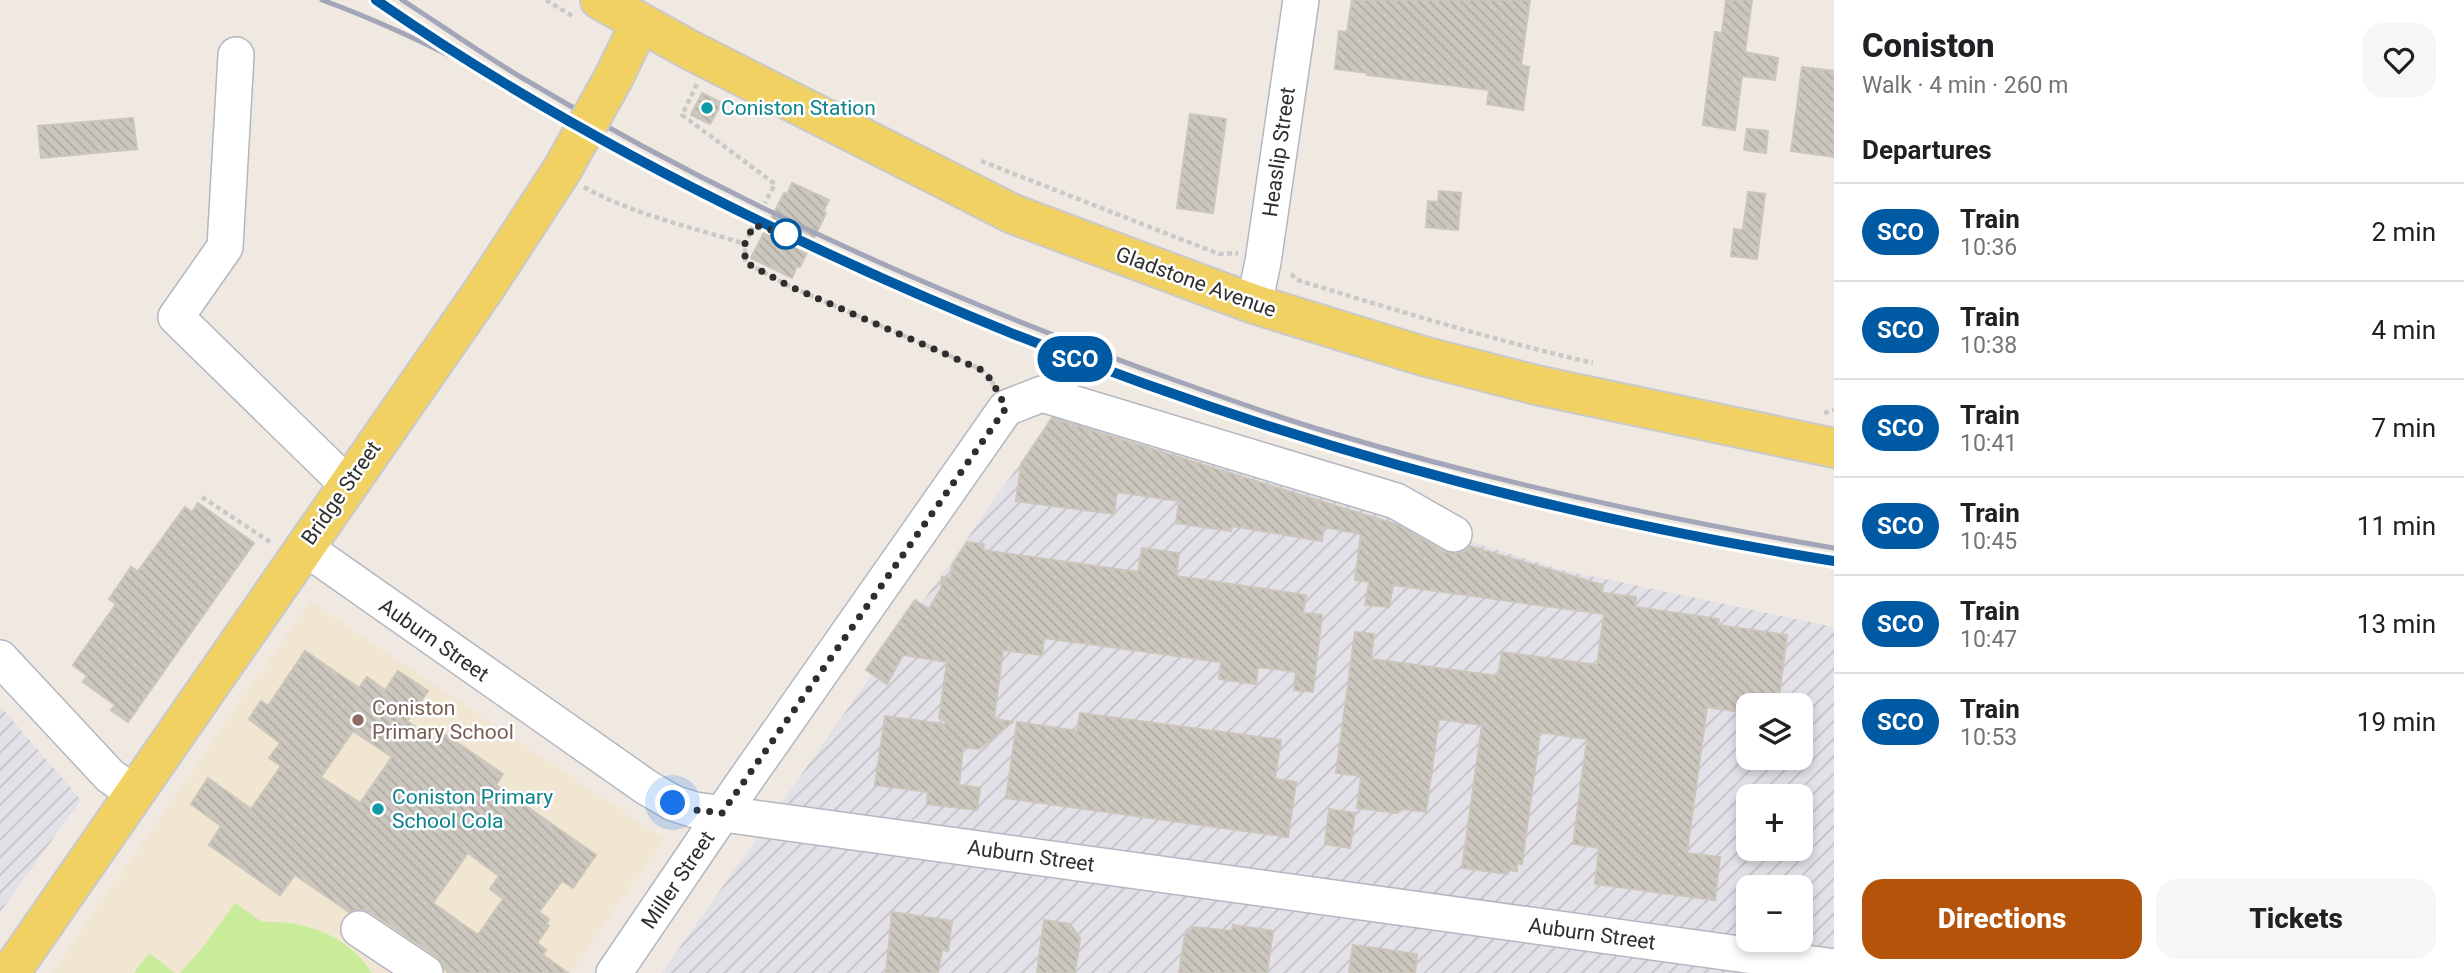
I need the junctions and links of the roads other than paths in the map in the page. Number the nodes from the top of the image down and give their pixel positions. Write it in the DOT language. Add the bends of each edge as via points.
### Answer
graph roads {
  1 [pos="1301,0"];
  2 [pos="589,10"];
  3 [pos="645,11"];
  4 [pos="236,55"];
  5 [pos="1254,304"];
  6 [pos="1834,447"];
  7 [pos="348,485"];
  8 [pos="1454,534"];
  9 [pos="287,545"];
  10 [pos="0,658"];
  11 [pos="134,793"];
  12 [pos="722,813"];
  13 [pos="359,929"];
  14 [pos="1834,967"];
  15 [pos="10,973"];
  16 [pos="425,973"];
  17 [pos="614,973"];
  1 -- 5 [label="street, Heaslip Street"];
  2 -- 3 [label="main road, Gladstone Avenue"];
  3 -- 5 [label="main road, Gladstone Avenue" via="702,57 1013,214"];
  3 -- 7 [label="main road, Bridge Street, bridge" via="572,178 485,288"];
  4 -- 7 [label="street" via="225,247 176,317"];
  5 -- 6 [label="main road, Gladstone Avenue" via="1514,380"];
  7 -- 9 [label="main road, Bridge Street"];
  8 -- 12 [label="street, Miller Street" via="1396,500 1042,394 1006,408"];
  9 -- 11 [label="main road, Bridge Street"];
  9 -- 12 [label="street, Auburn Street" via="646,788 673,803"];
  10 -- 11 [label="street" via="110,776"];
  11 -- 15 [label="main road, Bridge Street"];
  12 -- 14 [label="street, Auburn Street"];
  12 -- 17 [label="street, Miller Street"];
  13 -- 16 [label="street"];
}
